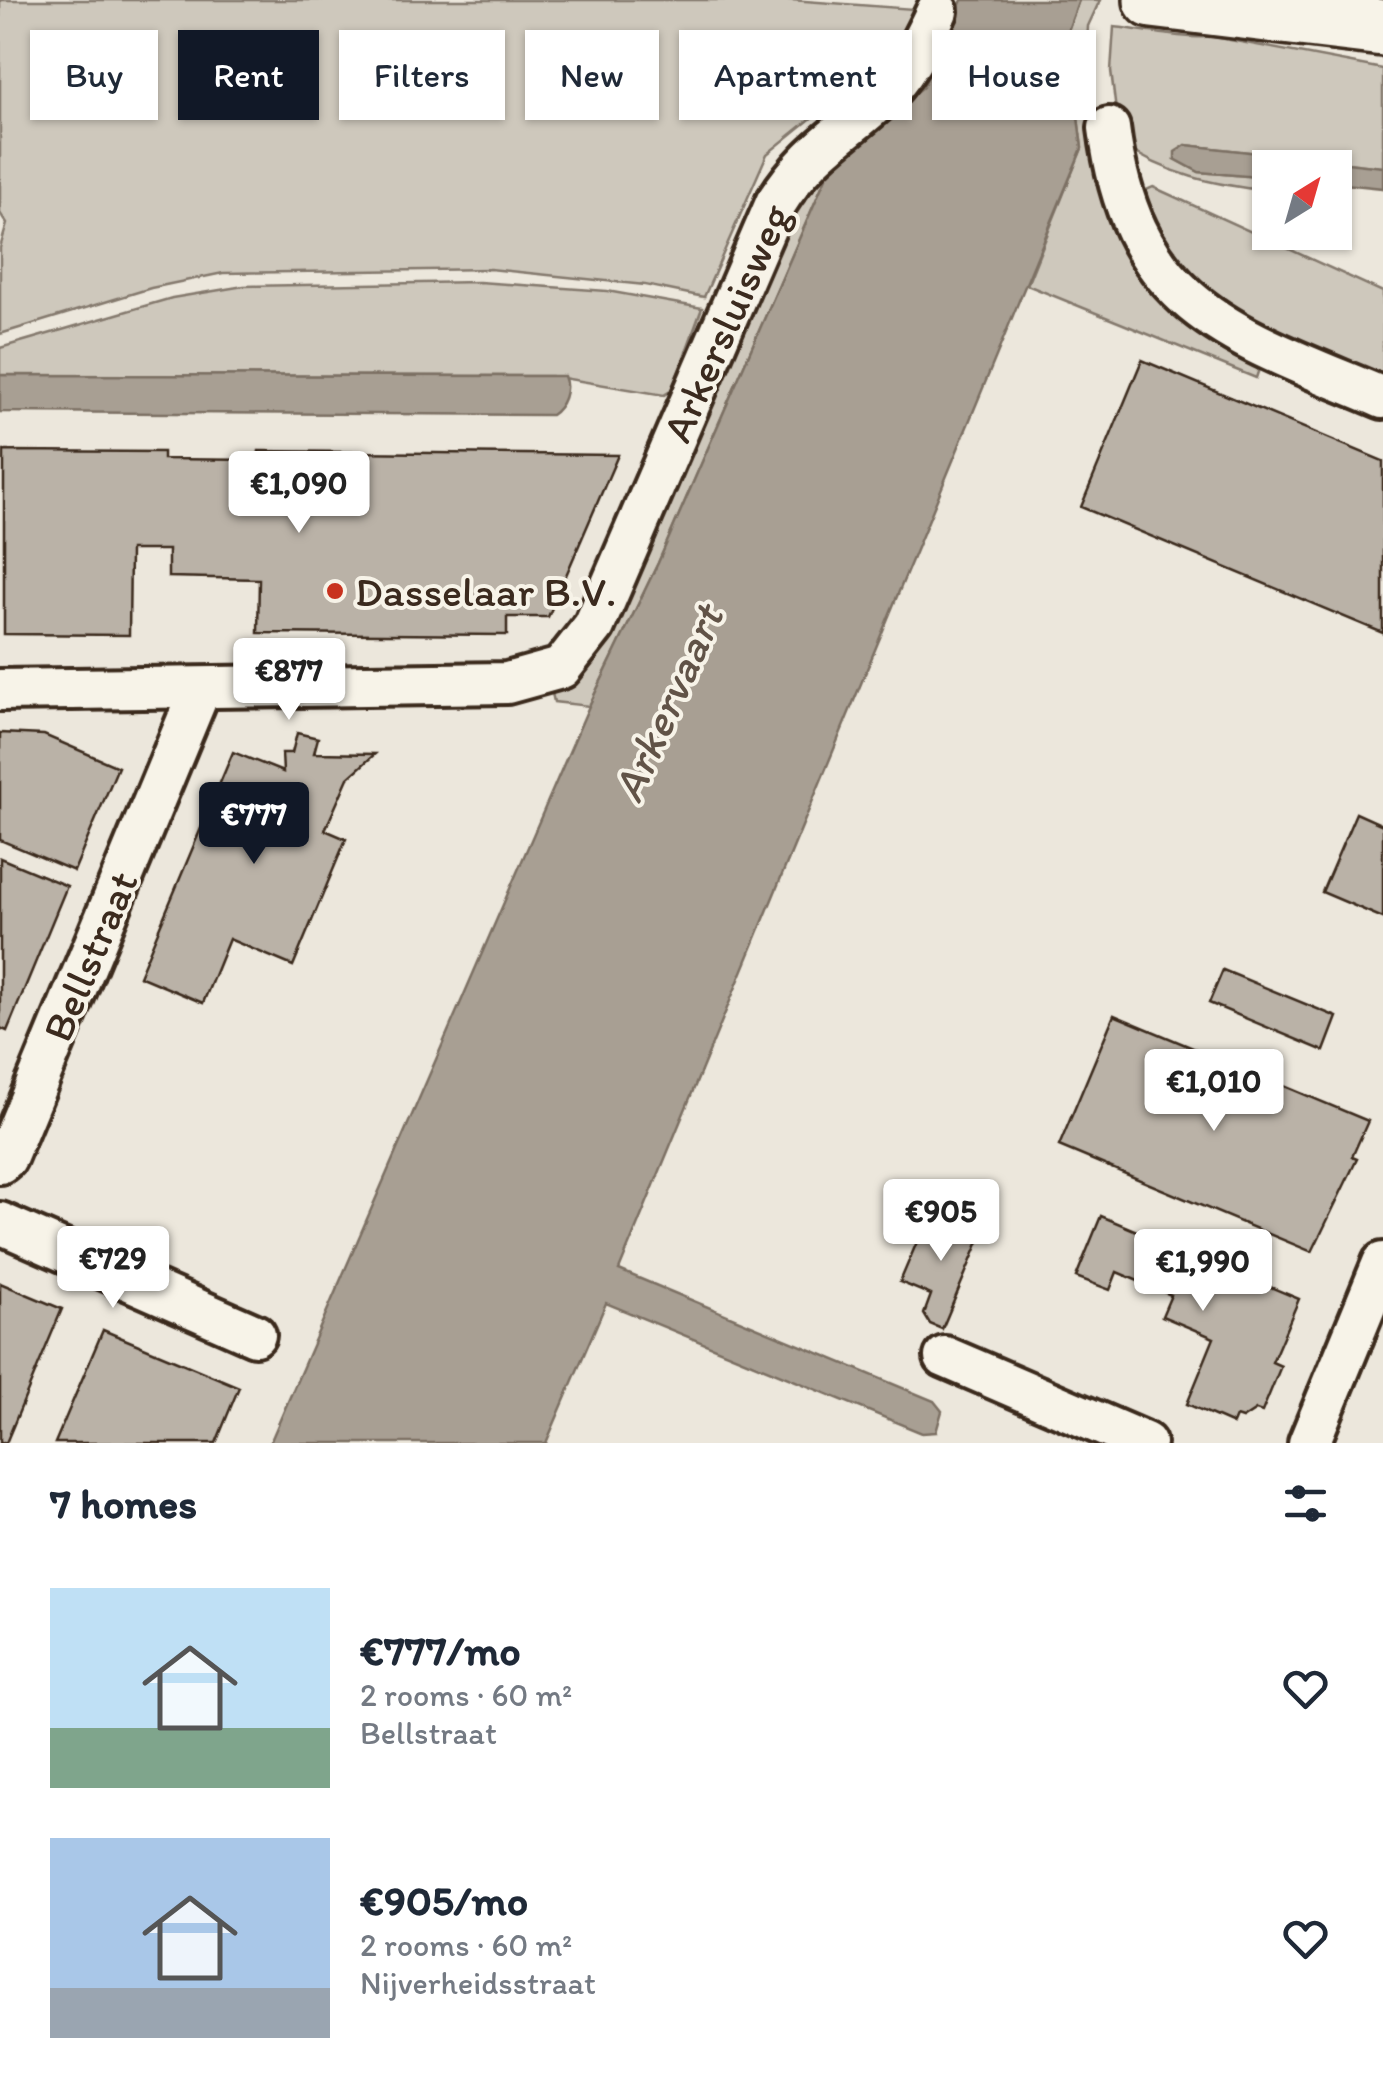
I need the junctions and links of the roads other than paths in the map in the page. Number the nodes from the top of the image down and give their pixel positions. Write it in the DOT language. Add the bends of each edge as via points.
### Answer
graph roads {
  1 [pos="1165,1"];
  2 [pos="936,12"];
  3 [pos="1383,28"];
  4 [pos="1109,128"];
  5 [pos="1383,398"];
  6 [pos="0,690"];
  7 [pos="200,690"];
  8 [pos="0,1164"];
  9 [pos="0,1223"];
  10 [pos="1379,1284"];
  11 [pos="255,1335"];
  12 [pos="945,1358"];
  13 [pos="1145,1443"];
  14 [pos="1309,1443"];
  1 -- 3 [label="highway"];
  2 -- 7 [label="street, Arkersluisweg" via="917,52 878,102 812,153 776,203 594,626 562,668 507,683"];
  4 -- 5 [label="street" via="1125,211 1179,291 1235,334"];
  6 -- 7 [label="street"];
  7 -- 8 [label="street, Bellstraat"];
  9 -- 11 [label="street"];
  10 -- 14 [label="street"];
  12 -- 13 [label="street"];
}
